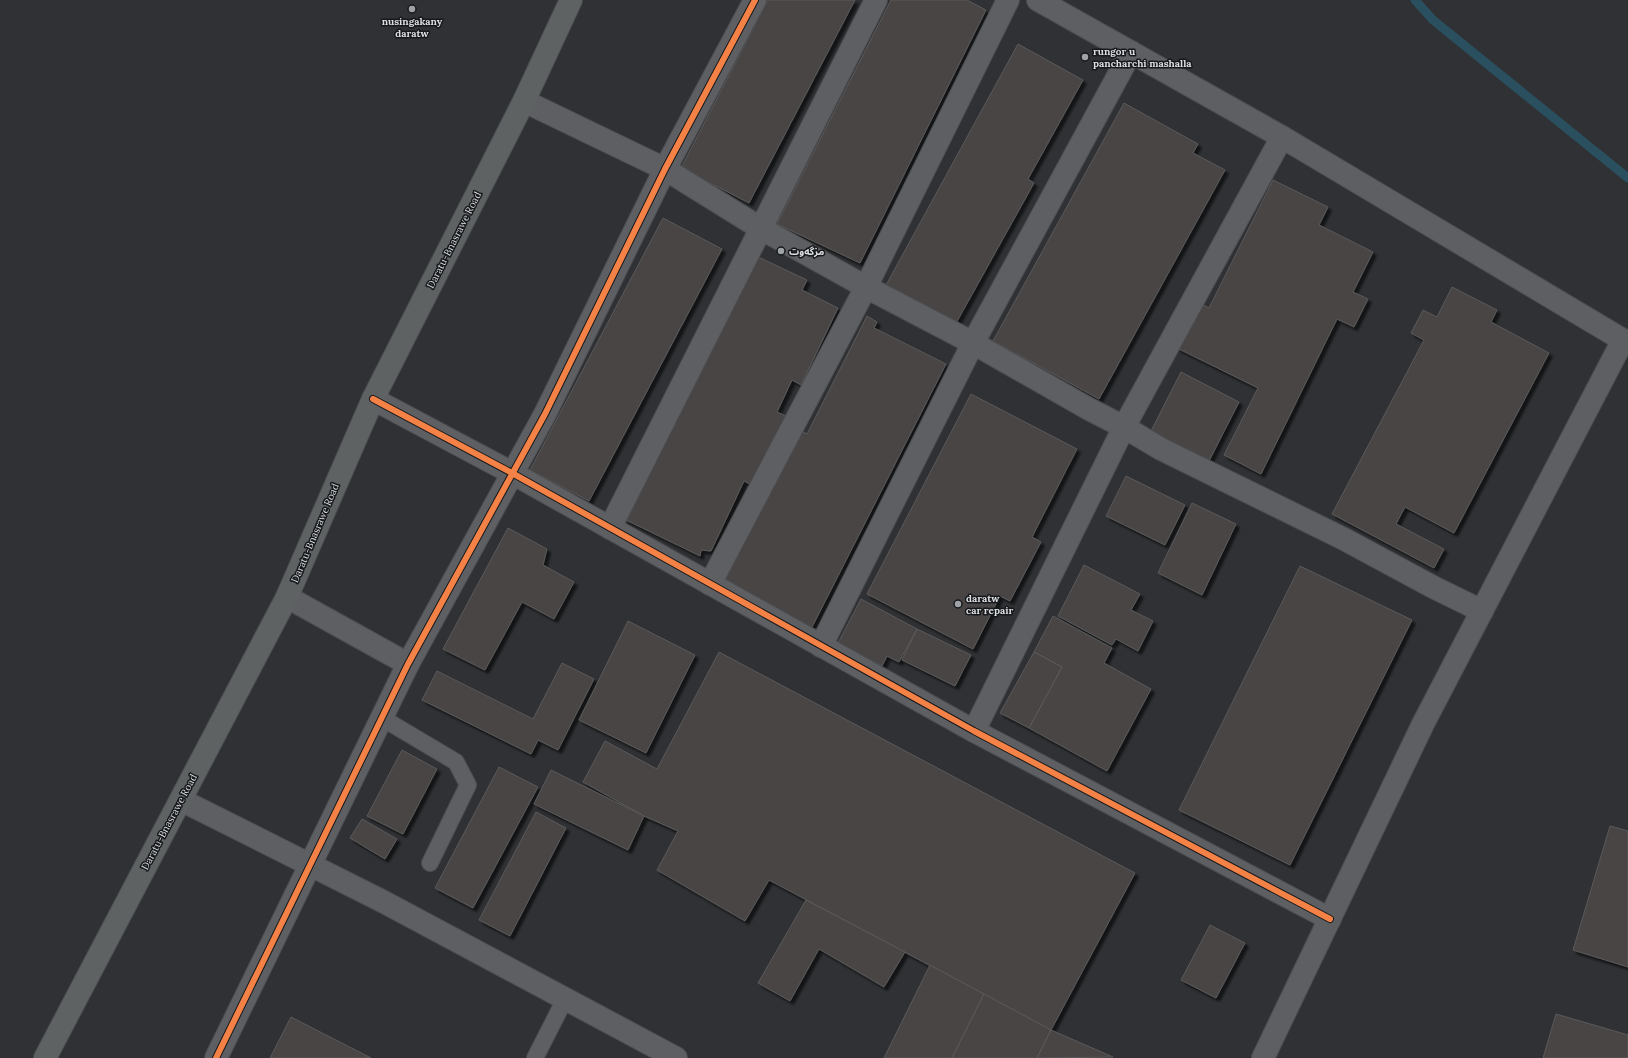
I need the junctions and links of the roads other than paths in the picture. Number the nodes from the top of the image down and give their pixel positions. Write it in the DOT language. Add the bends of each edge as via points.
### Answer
graph roads {
  1 [pos="571,0"];
  2 [pos="756,0"];
  3 [pos="876,0"];
  4 [pos="1008,0"];
  5 [pos="1038,0"];
  6 [pos="1130,52"];
  7 [pos="524,101"];
  8 [pos="1282,136"];
  9 [pos="665,169"];
  10 [pos="760,228"];
  11 [pos="866,287"];
  12 [pos="1625,342"];
  13 [pos="973,343"];
  14 [pos="373,399"];
  15 [pos="1124,427"];
  16 [pos="512,473"];
  17 [pos="610,528"];
  18 [pos="710,584"];
  19 [pos="287,597"];
  20 [pos="1482,611"];
  21 [pos="821,646"];
  22 [pos="408,664"];
  23 [pos="382,718"];
  24 [pos="974,731"];
  25 [pos="181,800"];
  26 [pos="430,863"];
  27 [pos="310,865"];
  28 [pos="1330,919"];
  29 [pos="564,999"];
  30 [pos="45,1058"];
  31 [pos="216,1058"];
  32 [pos="535,1058"];
  33 [pos="676,1058"];
  34 [pos="1263,1058"];
  1 -- 7 [label="street, Daratu-Bnasrawe Road"];
  2 -- 9 [label="street"];
  3 -- 10 [label="street"];
  4 -- 11 [label="street"];
  5 -- 6 [label="street"];
  6 -- 8 [label="street"];
  6 -- 13 [label="street"];
  7 -- 9 [label="street"];
  7 -- 14 [label="street, Daratu-Bnasrawe Road"];
  8 -- 12 [label="street"];
  8 -- 15 [label="street"];
  9 -- 10 [label="street"];
  9 -- 16 [label="street" via="545,414"];
  10 -- 11 [label="street"];
  10 -- 17 [label="street"];
  11 -- 13 [label="street"];
  11 -- 18 [label="street"];
  12 -- 20 [label="street"];
  13 -- 15 [label="street"];
  13 -- 21 [label="street"];
  14 -- 16 [label="street"];
  14 -- 19 [label="street, Daratu-Bnasrawe Road"];
  15 -- 20 [label="street" via="1161,449 1344,539"];
  15 -- 24 [label="street"];
  16 -- 17 [label="street"];
  16 -- 22 [label="street"];
  17 -- 18 [label="street"];
  18 -- 21 [label="street"];
  19 -- 22 [label="street"];
  19 -- 25 [label="street, Daratu-Bnasrawe Road"];
  20 -- 28 [label="street" via="1423,724"];
  21 -- 24 [label="street"];
  22 -- 23 [label="street"];
  23 -- 26 [label="lane" via="456,762 468,785"];
  23 -- 27 [label="street"];
  24 -- 28 [label="street"];
  25 -- 27 [label="street"];
  25 -- 30 [label="street, Daratu-Bnasrawe Road"];
  27 -- 29 [label="street"];
  27 -- 31 [label="street"];
  28 -- 34 [label="street"];
  29 -- 32 [label="lane"];
  29 -- 33 [label="street"];
}
